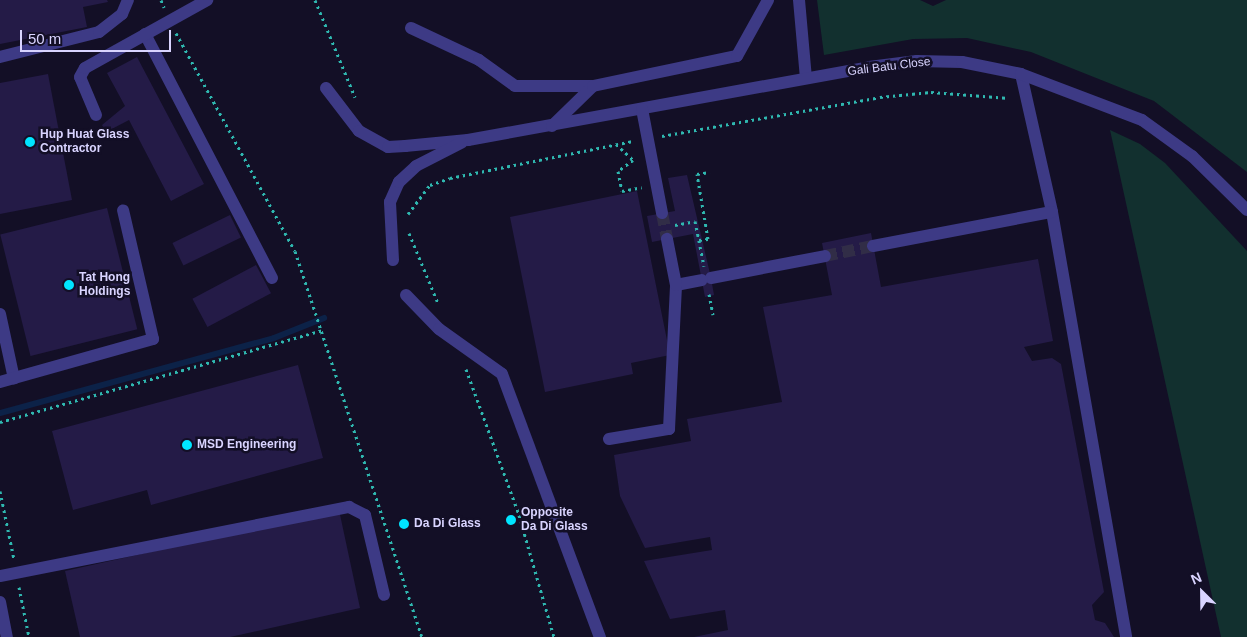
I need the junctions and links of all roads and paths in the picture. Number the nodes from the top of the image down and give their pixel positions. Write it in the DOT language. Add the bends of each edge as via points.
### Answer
graph roads {
  1 [pos="128,0"];
  2 [pos="161,0"];
  3 [pos="207,0"];
  4 [pos="315,0"];
  5 [pos="768,0"];
  6 [pos="799,0"];
  7 [pos="169,20"];
  8 [pos="411,28"];
  9 [pos="145,34"];
  10 [pos="0,56"];
  11 [pos="1021,74"];
  12 [pos="806,78"];
  13 [pos="593,86"];
  14 [pos="326,88"];
  15 [pos="356,101"];
  16 [pos="1024,103"];
  17 [pos="642,109"];
  18 [pos="96,115"];
  19 [pos="552,126"];
  20 [pos="647,138"];
  21 [pos="468,140"];
  22 [pos="616,144"];
  23 [pos="618,171"];
  24 [pos="710,172"];
  25 [pos="123,210"];
  26 [pos="1247,210"];
  27 [pos="1052,212"];
  28 [pos="662,213"];
  29 [pos="407,222"];
  30 [pos="408,228"];
  31 [pos="667,240"];
  32 [pos="699,240"];
  33 [pos="873,246"];
  34 [pos="825,256"];
  35 [pos="393,260"];
  36 [pos="272,278"];
  37 [pos="676,285"];
  38 [pos="406,295"];
  39 [pos="441,309"];
  40 [pos="0,314"];
  41 [pos="324,330"];
  42 [pos="464,366"];
  43 [pos="14,379"];
  44 [pos="0,382"];
  45 [pos="0,422"];
  46 [pos="609,439"];
  47 [pos="0,576"];
  48 [pos="384,595"];
  49 [pos="0,602"];
  50 [pos="7,637"];
  51 [pos="422,637"];
  52 [pos="554,637"];
  53 [pos="600,637"];
  54 [pos="1126,637"];
  1 -- 10 [label="street" via="122,14 99,32"];
  2 -- 7 [label="path"];
  3 -- 7 [label="street"];
  4 -- 15 [label="path"];
  5 -- 13 [label="street" via="733,58"];
  6 -- 12 [label="street"];
  7 -- 9 [label="street"];
  7 -- 41 [label="path" via="295,251"];
  8 -- 13 [label="street" via="479,60 515,86"];
  9 -- 18 [label="street" via="84,68 80,77"];
  9 -- 36 [label="street"];
  11 -- 12 [label="street, Gali Batu Close" via="962,62 917,61"];
  11 -- 16 [label="street"];
  11 -- 26 [label="street, Gali Batu Close" via="1142,120 1192,156"];
  12 -- 17 [label="street, Gali Batu Close"];
  13 -- 19 [label="street"];
  14 -- 21 [label="street, Gali Batu Close" via="359,131 388,146"];
  16 -- 20 [label="path" via="1005,96 932,92 880,97"];
  16 -- 27 [label="street"];
  17 -- 19 [label="street, Gali Batu Close"];
  17 -- 20 [label="street"];
  19 -- 21 [label="street, Gali Batu Close"];
  20 -- 22 [label="path"];
  20 -- 28 [label="street"];
  21 -- 35 [label="street, Gali Batu Close" via="416,166 399,182 390,202"];
  22 -- 23 [label="path" via="634,160"];
  22 -- 29 [label="path" via="430,185 415,199"];
  24 -- 32 [label="path" via="697,174 708,239"];
  25 -- 43 [label="street" via="153,339"];
  27 -- 33 [label="street"];
  27 -- 54 [label="street"];
  30 -- 39 [label="path"];
  31 -- 37 [label="street"];
  34 -- 37 [label="street"];
  37 -- 46 [label="street" via="670,428"];
  38 -- 53 [label="street" via="439,329 502,374"];
  40 -- 43 [label="street"];
  41 -- 45 [label="path"];
  41 -- 51 [label="path"];
  42 -- 52 [label="path" via="519,515"];
  43 -- 44 [label="street"];
  47 -- 48 [label="street" via="349,506 365,515"];
  49 -- 50 [label="street"];
}
